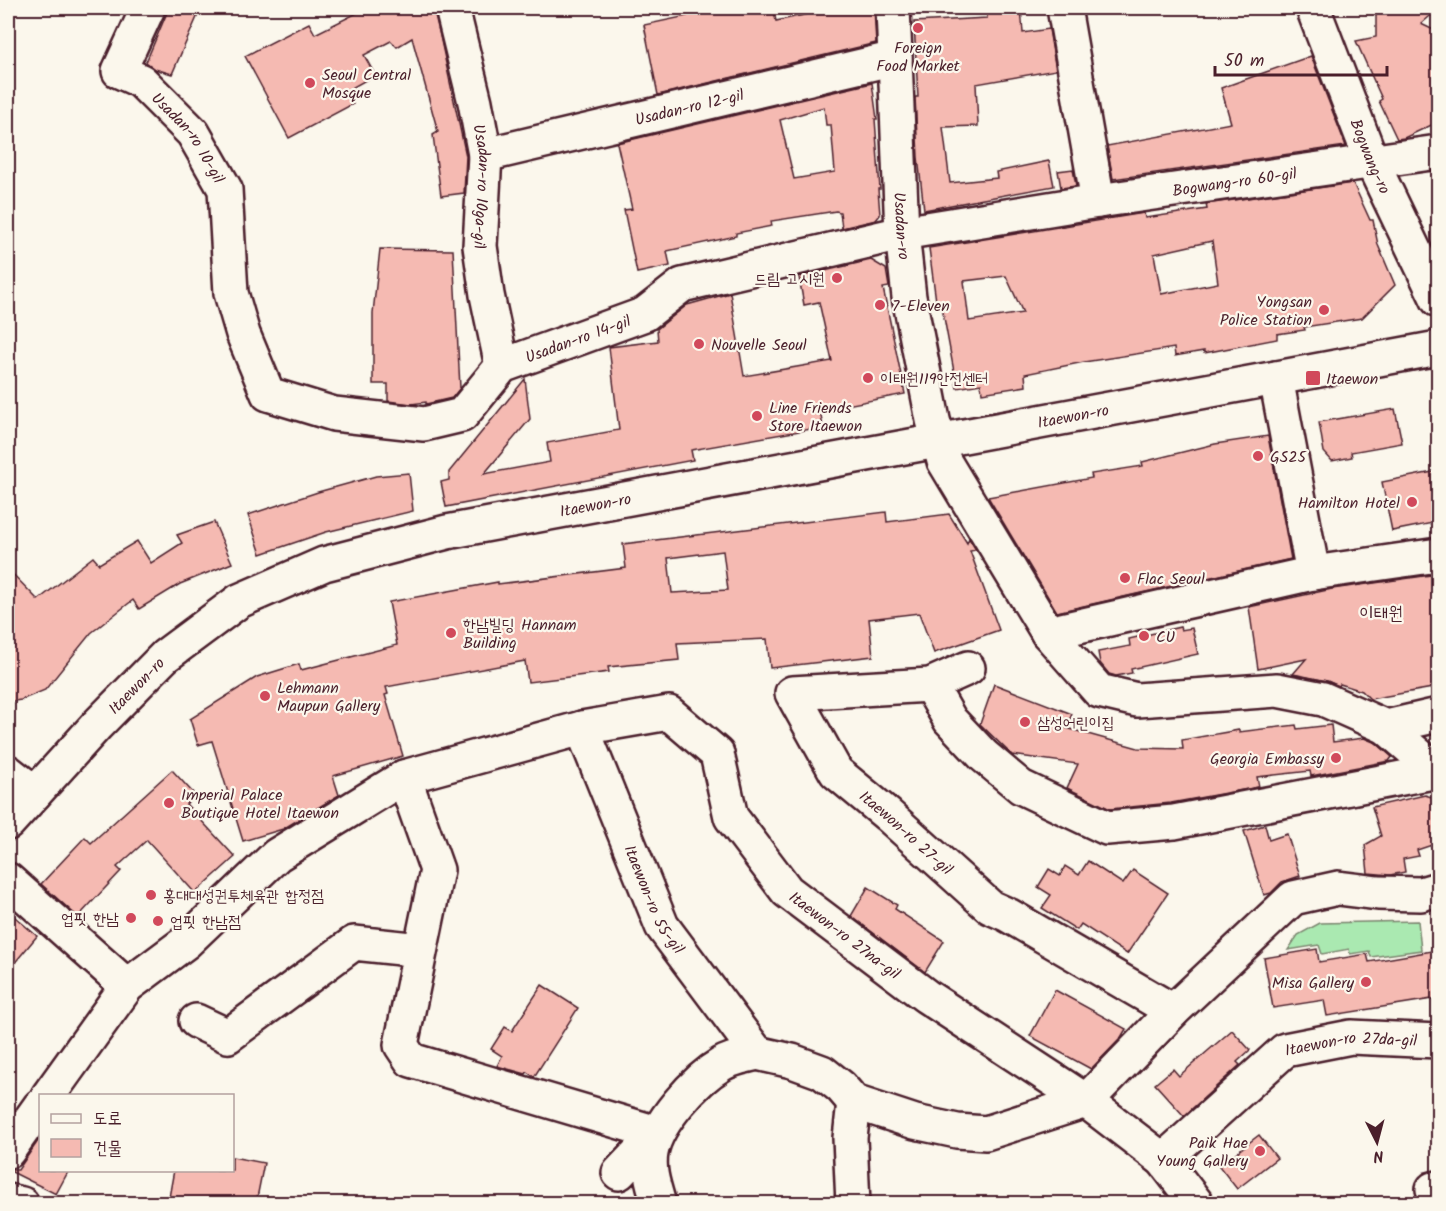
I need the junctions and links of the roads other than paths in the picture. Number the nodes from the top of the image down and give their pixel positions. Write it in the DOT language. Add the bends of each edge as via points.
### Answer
graph roads {
  1 [pos="148,8"];
  2 [pos="452,8"];
  3 [pos="893,8"];
  4 [pos="1064,8"];
  5 [pos="1313,8"];
  6 [pos="895,58"];
  7 [pos="1438,152"];
  8 [pos="485,155"];
  9 [pos="1372,162"];
  10 [pos="1098,201"];
  11 [pos="902,233"];
  12 [pos="1438,300"];
  13 [pos="1438,348"];
  14 [pos="502,366"];
  15 [pos="1276,378"];
  16 [pos="938,441"];
  17 [pos="1438,555"];
  18 [pos="1313,573"];
  19 [pos="1048,633"];
  20 [pos="968,668"];
  21 [pos="930,685"];
  22 [pos="1438,715"];
  23 [pos="1386,727"];
  24 [pos="582,728"];
  25 [pos="1438,771"];
  26 [pos="8,772"];
  27 [pos="404,777"];
  28 [pos="35,793"];
  29 [pos="9,820"];
  30 [pos="8,880"];
  31 [pos="1438,889"];
  32 [pos="420,950"];
  33 [pos="127,986"];
  34 [pos="1173,1011"];
  35 [pos="196,1021"];
  36 [pos="1438,1041"];
  37 [pos="758,1053"];
  38 [pos="49,1094"];
  39 [pos="1086,1101"];
  40 [pos="854,1102"];
  41 [pos="39,1107"];
  42 [pos="657,1133"];
  43 [pos="8,1152"];
  44 [pos="1163,1160"];
  45 [pos="618,1173"];
  46 [pos="8,1201"];
  47 [pos="22,1203"];
  48 [pos="658,1203"];
  49 [pos="853,1203"];
  50 [pos="1197,1203"];
  1 -- 14 [label="street, Usadan-ro 10-gil" via="119,71 141,81 193,133 225,189 231,293 268,394 334,414 424,424 462,415"];
  2 -- 8 [label="street, Usadan-ro 10ga-gil"];
  3 -- 6 [label="street, Usadan-ro"];
  4 -- 10 [label="street"];
  5 -- 9 [label="street, Bogwang-ro"];
  6 -- 8 [label="street, Usadan-ro 12-gil"];
  6 -- 11 [label="street, Usadan-ro"];
  7 -- 9 [label="street, Bogwang-ro 60-gil"];
  8 -- 14 [label="street, Usadan-ro 10ga-gil" via="480,246"];
  9 -- 10 [label="street, Bogwang-ro 60-gil"];
  9 -- 12 [label="street, Bogwang-ro"];
  10 -- 11 [label="street, Bogwang-ro 60-gil"];
  11 -- 14 [label="street, Usadan-ro 14-gil" via="682,285 645,314"];
  11 -- 16 [label="street, Usadan-ro" via="909,297"];
  13 -- 15 [label="street, Itaewon-ro"];
  15 -- 16 [label="street, Itaewon-ro"];
  15 -- 18 [label="street"];
  16 -- 19 [label="street" via="944,461"];
  16 -- 28 [label="street, Itaewon-ro" via="447,532 324,564 239,601 165,656"];
  17 -- 18 [label="street"];
  18 -- 19 [label="street"];
  19 -- 23 [label="street" via="1099,691 1137,700 1277,690 1323,699"];
  20 -- 21 [label="street, Itaewon-ro 27-gil"];
  21 -- 25 [label="street" via="950,720 1021,787 1107,828 1174,822"];
  21 -- 34 [label="street, Itaewon-ro 27-gil" via="792,693 836,772 990,907"];
  22 -- 23 [label="street"];
  23 -- 25 [label="street"];
  24 -- 27 [label="street"];
  24 -- 37 [label="street, Itaewon-ro 55-gil" via="662,926"];
  24 -- 39 [label="street, Itaewon-ro 27na-gil" via="669,713 717,754 731,818 787,891 926,996"];
  26 -- 28 [label="street"];
  27 -- 32 [label="street" via="437,870"];
  27 -- 33 [label="street" via="277,855 186,942"];
  28 -- 29 [label="street, Itaewon-ro"];
  30 -- 33 [label="street"];
  31 -- 34 [label="street" via="1421,894 1338,888 1293,898"];
  32 -- 35 [label="street" via="354,943 228,1036"];
  32 -- 42 [label="street" via="401,1045 411,1060"];
  33 -- 38 [label="street"];
  34 -- 39 [label="street"];
  36 -- 44 [label="street, Itaewon-ro 27da-gil" via="1351,1037 1284,1050"];
  37 -- 40 [label="street" via="822,1072"];
  37 -- 42 [label="street" via="723,1063 687,1092"];
  39 -- 40 [label="street" via="986,1133 915,1122"];
  39 -- 44 [label="street"];
  40 -- 49 [label="street" via="850,1138"];
  41 -- 43 [label="street"];
  42 -- 45 [label="street"];
  42 -- 48 [label="street" via="651,1172"];
  44 -- 50 [label="street"];
  46 -- 47 [label="street"];
}
